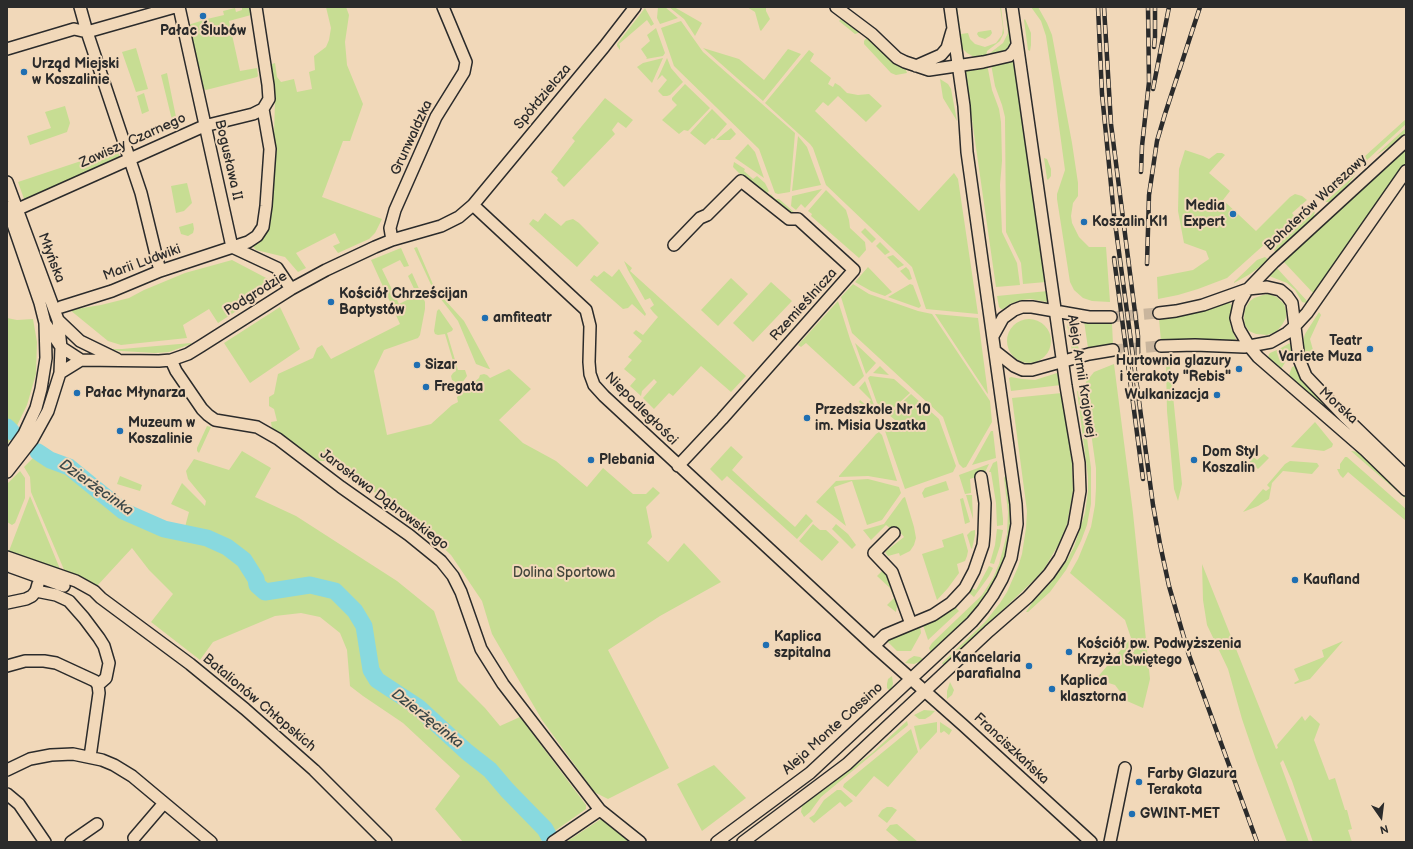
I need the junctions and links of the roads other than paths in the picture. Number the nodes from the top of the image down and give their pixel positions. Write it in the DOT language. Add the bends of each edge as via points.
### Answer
graph roads {
  1 [pos="80,7"];
  2 [pos="175,7"];
  3 [pos="178,7"];
  4 [pos="256,7"];
  5 [pos="443,7"];
  6 [pos="636,7"];
  7 [pos="836,7"];
  8 [pos="950,7"];
  9 [pos="1012,7"];
  10 [pos="953,27"];
  11 [pos="87,32"];
  12 [pos="1017,45"];
  13 [pos="7,49"];
  14 [pos="916,66"];
  15 [pos="959,66"];
  16 [pos="263,108"];
  17 [pos="204,126"];
  18 [pos="1406,141"];
  19 [pos="130,159"];
  20 [pos="1406,171"];
  21 [pos="7,182"];
  22 [pos="473,205"];
  23 [pos="10,210"];
  24 [pos="392,240"];
  25 [pos="674,245"];
  26 [pos="232,247"];
  27 [pos="160,271"];
  28 [pos="291,289"];
  29 [pos="1248,289"];
  30 [pos="61,307"];
  31 [pos="1056,311"];
  32 [pos="1159,313"];
  33 [pos="1111,317"];
  34 [pos="58,320"];
  35 [pos="45,323"];
  36 [pos="1295,326"];
  37 [pos="992,336"];
  38 [pos="80,341"];
  39 [pos="1161,346"];
  40 [pos="1249,346"];
  41 [pos="61,347"];
  42 [pos="1113,350"];
  43 [pos="995,351"];
  44 [pos="46,358"];
  45 [pos="81,360"];
  46 [pos="171,360"];
  47 [pos="121,361"];
  48 [pos="1063,361"];
  49 [pos="60,373"];
  50 [pos="28,437"];
  51 [pos="11,458"];
  52 [pos="678,466"];
  53 [pos="7,472"];
  54 [pos="1406,476"];
  55 [pos="981,477"];
  56 [pos="1406,490"];
  57 [pos="894,533"];
  58 [pos="7,557"];
  59 [pos="7,566"];
  60 [pos="40,577"];
  61 [pos="36,591"];
  62 [pos="101,598"];
  63 [pos="7,603"];
  64 [pos="911,624"];
  65 [pos="874,646"];
  66 [pos="7,666"];
  67 [pos="910,679"];
  68 [pos="98,685"];
  69 [pos="925,691"];
  70 [pos="90,757"];
  71 [pos="1125,768"];
  72 [pos="7,770"];
  73 [pos="7,794"];
  74 [pos="164,802"];
  75 [pos="600,810"];
  76 [pos="97,824"];
  77 [pos="134,838"];
  78 [pos="557,840"];
  79 [pos="45,842"];
  80 [pos="71,842"];
  81 [pos="211,842"];
  82 [pos="386,842"];
  83 [pos="640,842"];
  84 [pos="717,842"];
  85 [pos="743,842"];
  86 [pos="1091,842"];
  87 [pos="1110,842"];
  1 -- 11 [label="street"];
  2 -- 11 [label="street"];
  3 -- 17 [label="street, Bogusława II"];
  4 -- 16 [label="street" via="268,85 268,99"];
  5 -- 24 [label="street, Grunwaldzka" via="466,62 464,72 436,117 395,210 390,228"];
  6 -- 22 [label="street, Spółdzielcza"];
  7 -- 14 [label="street" via="860,24 897,58"];
  8 -- 10 [label="street"];
  9 -- 12 [label="street, Aleja Armii Krajowej"];
  10 -- 14 [label="street" via="947,48 942,55"];
  10 -- 15 [label="street"];
  11 -- 13 [label="street" via="74,29"];
  11 -- 19 [label="street"];
  12 -- 15 [label="street" via="1009,56"];
  12 -- 31 [label="street, Aleja Armii Krajowej"];
  14 -- 15 [label="street" via="930,70"];
  15 -- 37 [label="street" via="967,152"];
  16 -- 17 [label="street, Zawiszy Czarnego" via="253,114"];
  16 -- 26 [label="street, Marii Ludwiki" via="270,149 263,227 248,242"];
  17 -- 19 [label="street, Zawiszy Czarnego"];
  17 -- 26 [label="street, Bogusława II"];
  18 -- 29 [label="street, Bohaterów Warszawy"];
  19 -- 23 [label="street, Zawiszy Czarnego"];
  19 -- 27 [label="street"];
  20 -- 36 [label="street"];
  21 -- 23 [label="street, Młyńska"];
  22 -- 24 [label="street, Podgrodzie" via="459,217 441,226"];
  22 -- 52 [label="street, Niepodległości" via="586,310 590,326 590,374 594,384"];
  23 -- 34 [label="street, Młyńska"];
  23 -- 35 [label="street, Młyńska"];
  24 -- 28 [label="street, Podgrodzie"];
  25 -- 52 [label="street, Rzemieślnicza" via="741,181 789,219 798,220 854,270"];
  26 -- 27 [label="street, Marii Ludwiki"];
  26 -- 28 [label="street" via="277,268"];
  27 -- 30 [label="street, Marii Ludwiki" via="112,291"];
  28 -- 46 [label="street, Podgrodzie" via="188,354"];
  29 -- 32 [label="street, Bohaterów Warszawy" via="1203,305"];
  29 -- 36 [label="street" via="1271,287 1280,290 1292,303"];
  29 -- 40 [label="street" via="1236,318"];
  31 -- 33 [label="street" via="1089,317"];
  31 -- 37 [label="street" via="1032,307 1018,308 1003,318"];
  31 -- 48 [label="street, Aleja Armii Krajowej"];
  34 -- 38 [label="street, Podgrodzie"];
  34 -- 41 [label="street, Młyńska"];
  35 -- 41 [label="street, Młyńska"];
  35 -- 44 [label="street, Młyńska"];
  36 -- 40 [label="street" via="1277,339"];
  36 -- 54 [label="street, Morska" via="1299,359 1306,376"];
  37 -- 43 [label="street"];
  38 -- 41 [label="street"];
  38 -- 47 [label="street, Podgrodzie"];
  39 -- 40 [label="street"];
  40 -- 56 [label="street, Morska" via="1258,357"];
  41 -- 44 [label="street"];
  41 -- 45 [label="street"];
  41 -- 49 [label="street, Młyńska"];
  42 -- 48 [label="street"];
  43 -- 48 [label="street" via="1023,370 1037,369"];
  43 -- 67 [label="street" via="1016,504 1017,524 1011,558 1002,579 983,609"];
  44 -- 50 [label="street, Młyńska" via="41,389"];
  45 -- 47 [label="street, Podgrodzie"];
  45 -- 49 [label="street"];
  46 -- 47 [label="street, Podgrodzie"];
  46 -- 75 [label="street, Jarosława Dąbrowskiego" via="208,415 215,420 257,427 278,439 441,561 461,592 481,649 492,669"];
  48 -- 69 [label="street, Aleja Armii Krajowej" via="1080,478 1078,512 1067,545 1039,586"];
  49 -- 50 [label="street, Młyńska" via="48,411"];
  50 -- 51 [label="street, Młyńska"];
  51 -- 53 [label="street, Młyńska"];
  52 -- 65 [label="street, Niepodległości"];
  55 -- 64 [label="street" via="986,519 983,545 974,570 965,588 951,603 933,615"];
  57 -- 64 [label="street" via="874,553 892,572"];
  58 -- 62 [label="street, Batalionów Chłopskich" via="76,582 94,591"];
  59 -- 60 [label="street, Batalionów Chłopskich"];
  60 -- 61 [label="street"];
  60 -- 62 [label="street, Batalionów Chłopskich"];
  61 -- 63 [label="street" via="26,599"];
  61 -- 68 [label="street" via="63,597 72,604 104,646 108,671 106,678"];
  62 -- 82 [label="street, Batalionów Chłopskich" via="246,709 318,774"];
  64 -- 65 [label="street" via="885,635"];
  65 -- 67 [label="street, Niepodległości"];
  66 -- 68 [label="street" via="25,661 56,663 95,681"];
  67 -- 69 [label="street, Franciszkańska"];
  67 -- 84 [label="street, Aleja Monte Cassino" via="810,773"];
  68 -- 70 [label="street"];
  69 -- 85 [label="street" via="846,764"];
  69 -- 86 [label="street, Franciszkańska"];
  70 -- 72 [label="street" via="73,754 51,755 30,759"];
  70 -- 74 [label="street" via="125,771"];
  71 -- 87 [label="street"];
  73 -- 79 [label="street" via="19,804"];
  74 -- 77 [label="street"];
  74 -- 81 [label="street"];
  75 -- 78 [label="street"];
  75 -- 83 [label="street, Jarosława Dąbrowskiego"];
  76 -- 80 [label="street"];
}
